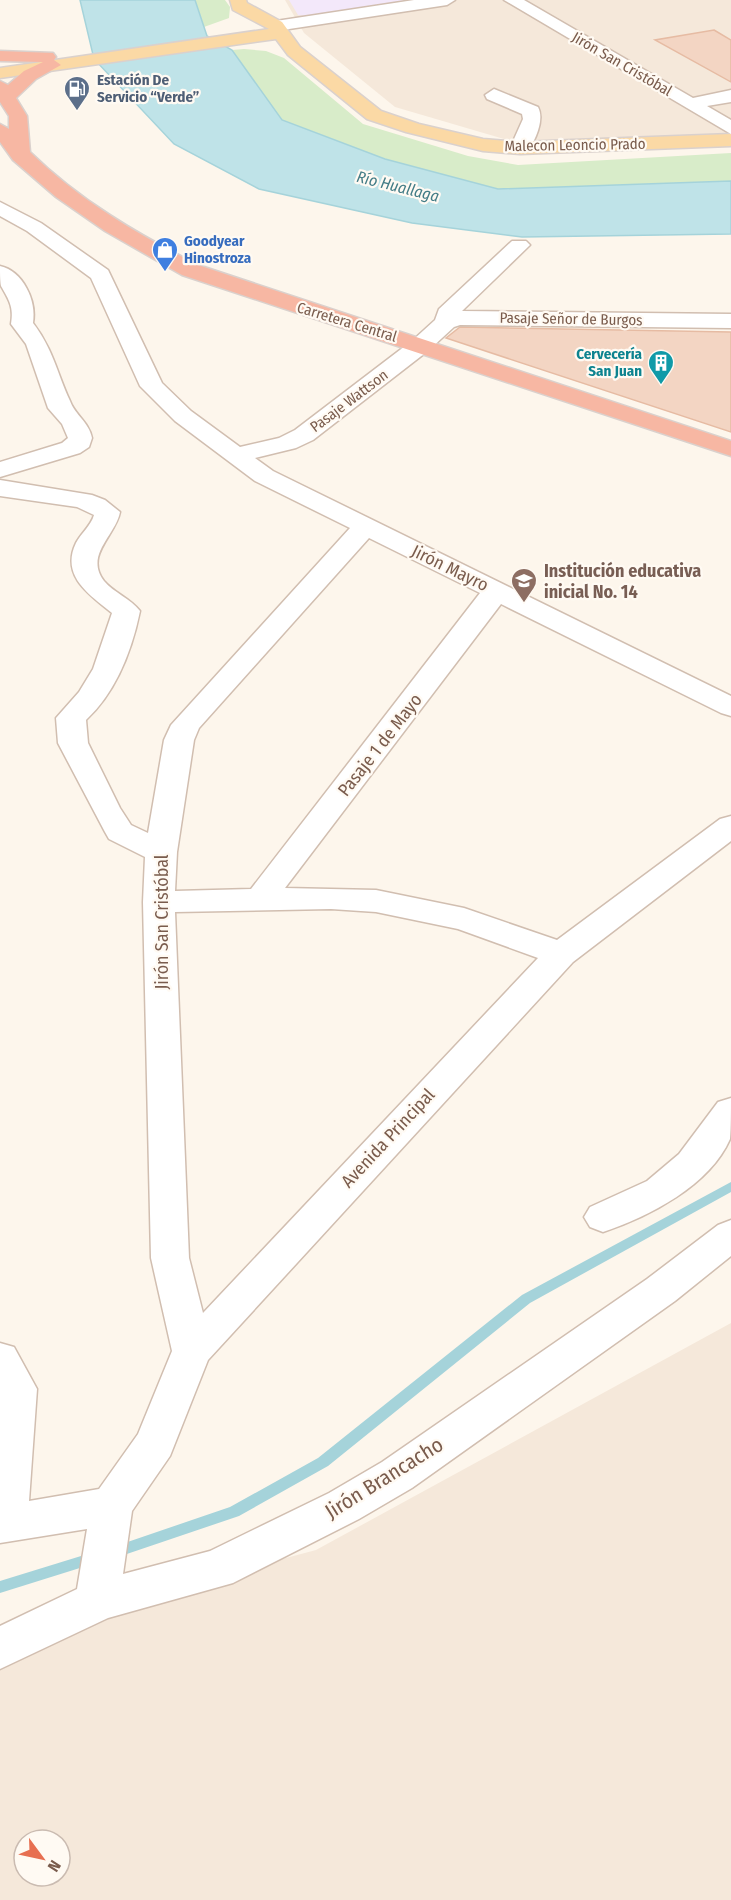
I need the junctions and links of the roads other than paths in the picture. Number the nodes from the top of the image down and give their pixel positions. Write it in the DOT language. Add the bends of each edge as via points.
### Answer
graph roads {
  1 [pos="238,0"];
  2 [pos="259,0"];
  3 [pos="447,0"];
  4 [pos="512,0"];
  5 [pos="274,27"];
  6 [pos="220,40"];
  7 [pos="294,51"];
  8 [pos="0,56"];
  9 [pos="58,60"];
  10 [pos="0,62"];
  11 [pos="0,73"];
  12 [pos="3,92"];
  13 [pos="494,95"];
  14 [pos="731,96"];
  15 [pos="690,104"];
  16 [pos="731,128"];
  17 [pos="0,130"];
  18 [pos="731,140"];
  19 [pos="520,148"];
  20 [pos="20,156"];
  21 [pos="0,208"];
  22 [pos="519,245"];
  23 [pos="0,272"];
  24 [pos="731,321"];
  25 [pos="446,322"];
  26 [pos="421,345"];
  27 [pos="731,448"];
  28 [pos="237,455"];
  29 [pos="0,470"];
  30 [pos="0,488"];
  31 [pos="365,527"];
  32 [pos="497,590"];
  33 [pos="731,707"];
  34 [pos="731,826"];
  35 [pos="161,852"];
  36 [pos="261,898"];
  37 [pos="159,902"];
  38 [pos="561,954"];
  39 [pos="731,1111"];
  40 [pos="603,1217"];
  41 [pos="731,1235"];
  42 [pos="192,1351"];
  43 [pos="0,1359"];
  44 [pos="110,1516"];
  45 [pos="3,1523"];
  46 [pos="100,1594"];
  47 [pos="0,1648"];
  1 -- 5 [label="main road" via="239,6"];
  2 -- 5 [label="main road, Malecon Leoncio Prado"];
  3 -- 5 [label="street"];
  4 -- 15 [label="street, Jirón San Cristóbal"];
  5 -- 6 [label="main road"];
  5 -- 7 [label="main road, Malecon Leoncio Prado"];
  6 -- 7 [label="main road"];
  6 -- 9 [label="main road"];
  7 -- 19 [label="main road, Malecon Leoncio Prado" via="374,115 483,145"];
  8 -- 9 [label="highway"];
  9 -- 10 [label="main road"];
  9 -- 11 [label="main road"];
  9 -- 12 [label="highway"];
  12 -- 20 [label="highway" via="18,116"];
  13 -- 19 [label="street" via="531,111 532,119"];
  14 -- 15 [label="street"];
  15 -- 16 [label="street, Jirón San Cristóbal"];
  17 -- 20 [label="highway, Carretera Central"];
  18 -- 19 [label="main road, Malecon Leoncio Prado"];
  20 -- 26 [label="highway, Carretera Central" via="130,240 190,270"];
  21 -- 28 [label="street, Jirón Mayro" via="34,227 100,275 152,386 183,416"];
  22 -- 25 [label="street" via="447,314"];
  23 -- 29 [label="street" via="24,302 22,324 37,343 60,408 68,413 81,437 71,448"];
  24 -- 25 [label="street, Pasaje Señor de Burgos" via="458,318"];
  25 -- 26 [label="street"];
  26 -- 27 [label="highway, Carretera Central"];
  26 -- 28 [label="street, Pasaje Wattson" via="304,435"];
  28 -- 31 [label="street, Jirón Mayro" via="264,476"];
  30 -- 35 [label="street" via="88,502 107,512 106,521 84,556 88,580 126,611 124,625 95,694 71,718 70,728 73,742 120,832"];
  31 -- 32 [label="street, Jirón Mayro"];
  31 -- 35 [label="street, Jirón San Cristóbal" via="186,725 179,740"];
  32 -- 33 [label="street, Jirón Mayro"];
  32 -- 36 [label="street, Pasaje 1 de Mayo"];
  34 -- 38 [label="street, Avenida Principal"];
  35 -- 37 [label="street, Jirón San Cristóbal"];
  36 -- 37 [label="street"];
  36 -- 38 [label="street" via="376,901 464,919"];
  37 -- 42 [label="street, Jirón San Cristóbal" via="170,1258"];
  38 -- 42 [label="street, Avenida Principal"];
  39 -- 40 [label="street" via="692,1164 660,1191"];
  41 -- 46 [label="street, Jirón Brancacho" via="652,1297 397,1475 344,1506 218,1569"];
  42 -- 44 [label="street, Avenida Principal" via="154,1443"];
  43 -- 45 [label="street" via="17,1389"];
  44 -- 45 [label="street"];
  44 -- 46 [label="street, Avenida Principal"];
  46 -- 47 [label="street, Jirón Brancacho"];
}
